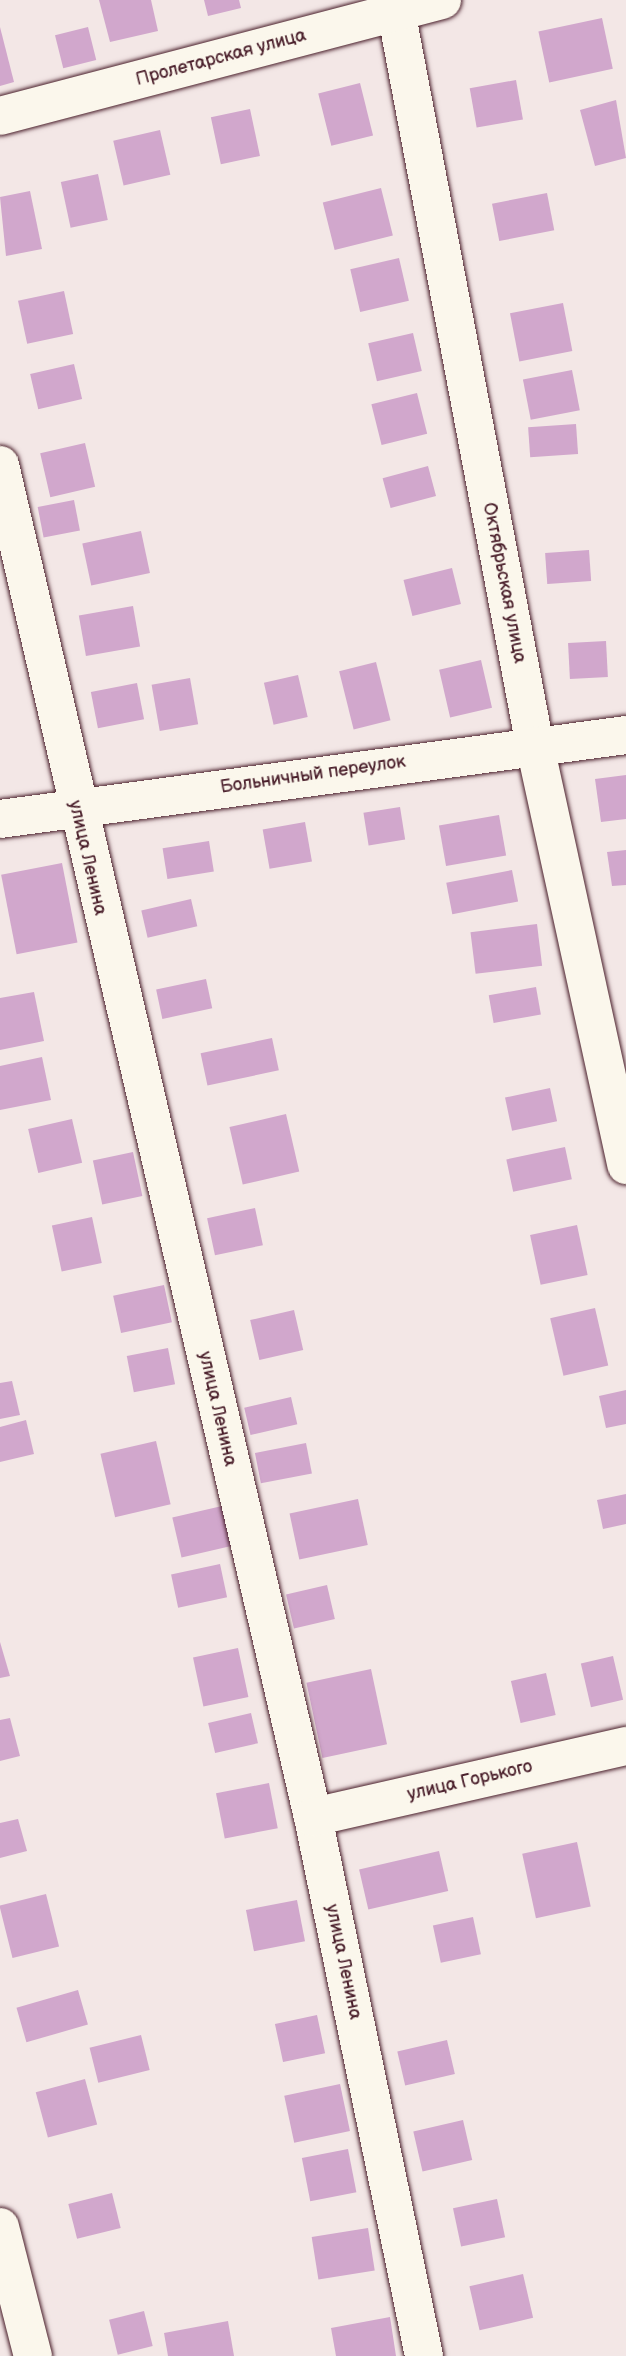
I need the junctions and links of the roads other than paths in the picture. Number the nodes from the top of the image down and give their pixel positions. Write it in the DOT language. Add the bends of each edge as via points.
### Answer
graph roads {
  1 [pos="442,0"];
  2 [pos="396,6"];
  3 [pos="0,116"];
  4 [pos="0,465"];
  5 [pos="626,735"];
  6 [pos="535,746"];
  7 [pos="75,807"];
  8 [pos="0,820"];
  9 [pos="626,1165"];
  10 [pos="626,1746"];
  11 [pos="313,1817"];
  12 [pos="0,2227"];
  13 [pos="33,2356"];
  14 [pos="424,2356"];
  1 -- 2 [label="street, Пролетарская улица"];
  2 -- 3 [label="street, Пролетарская улица"];
  2 -- 6 [label="street, Октябрьская улица"];
  4 -- 7 [label="street, улица Ленина"];
  5 -- 6 [label="street, Больничный переулок"];
  6 -- 7 [label="street, Больничный переулок"];
  6 -- 9 [label="street, Октябрьская улица"];
  7 -- 8 [label="street, Больничный переулок"];
  7 -- 11 [label="street, улица Ленина"];
  10 -- 11 [label="street, улица Горького"];
  11 -- 14 [label="street, улица Ленина"];
  12 -- 13 [label="street"];
}
